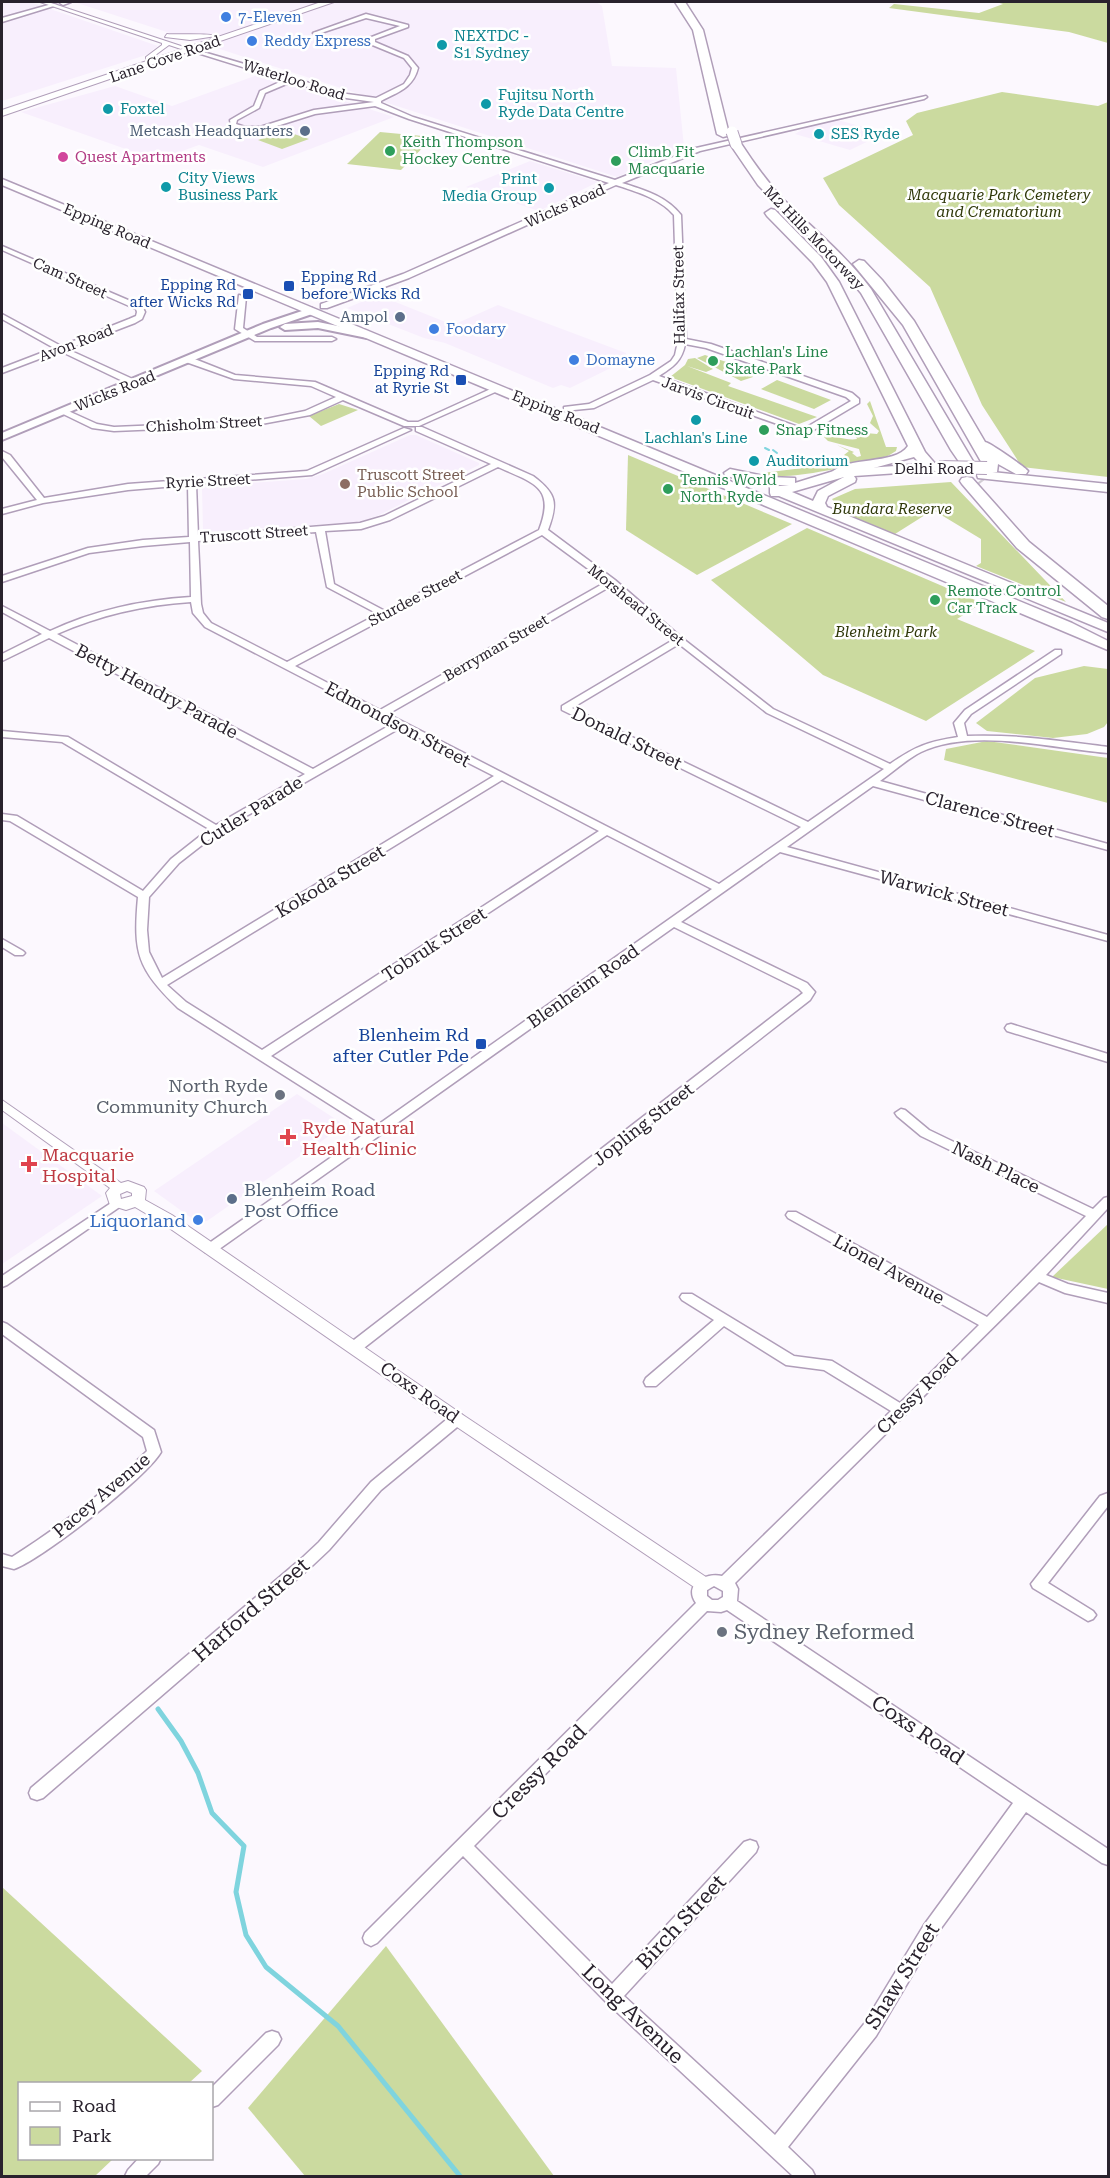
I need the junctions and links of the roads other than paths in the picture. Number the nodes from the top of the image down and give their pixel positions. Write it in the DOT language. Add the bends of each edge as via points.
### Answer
graph roads {
  1 [pos="43,2"];
  2 [pos="315,2"];
  3 [pos="328,2"];
  4 [pos="680,2"];
  5 [pos="690,2"];
  6 [pos="61,3"];
  7 [pos="2,21"];
  8 [pos="315,33"];
  9 [pos="159,35"];
  10 [pos="213,36"];
  11 [pos="165,42"];
  12 [pos="189,47"];
  13 [pos="148,58"];
  14 [pos="291,80"];
  15 [pos="924,97"];
  16 [pos="362,102"];
  17 [pos="377,102"];
  18 [pos="2,106"];
  19 [pos="2,113"];
  20 [pos="729,139"];
  21 [pos="2,175"];
  22 [pos="752,178"];
  23 [pos="2,182"];
  24 [pos="615,183"];
  25 [pos="2,189"];
  26 [pos="96,208"];
  27 [pos="150,236"];
  28 [pos="2,248"];
  29 [pos="184,258"];
  30 [pos="242,297"];
  31 [pos="139,308"];
  32 [pos="321,310"];
  33 [pos="2,316"];
  34 [pos="281,327"];
  35 [pos="261,330"];
  36 [pos="249,335"];
  37 [pos="367,335"];
  38 [pos="332,339"];
  39 [pos="682,341"];
  40 [pos="61,349"];
  41 [pos="189,360"];
  42 [pos="2,371"];
  43 [pos="653,377"];
  44 [pos="134,383"];
  45 [pos="498,389"];
  46 [pos="343,397"];
  47 [pos="567,409"];
  48 [pos="63,412"];
  49 [pos="962,415"];
  50 [pos="407,427"];
  51 [pos="419,427"];
  52 [pos="2,437"];
  53 [pos="915,446"];
  54 [pos="2,453"];
  55 [pos="498,464"];
  56 [pos="946,468"];
  57 [pos="1021,471"];
  58 [pos="730,473"];
  59 [pos="984,475"];
  60 [pos="843,477"];
  61 [pos="814,480"];
  62 [pos="192,482"];
  63 [pos="1108,482"];
  64 [pos="1108,488"];
  65 [pos="776,497"];
  66 [pos="42,501"];
  67 [pos="823,510"];
  68 [pos="2,512"];
  69 [pos="320,530"];
  70 [pos="543,531"];
  71 [pos="194,538"];
  72 [pos="2,579"];
  73 [pos="612,582"];
  74 [pos="196,599"];
  75 [pos="1108,603"];
  76 [pos="1052,606"];
  77 [pos="2,609"];
  78 [pos="384,614"];
  79 [pos="1108,614"];
  80 [pos="1108,628"];
  81 [pos="51,634"];
  82 [pos="1108,634"];
  83 [pos="679,640"];
  84 [pos="1108,646"];
  85 [pos="1059,652"];
  86 [pos="2,658"];
  87 [pos="287,666"];
  88 [pos="380,714"];
  89 [pos="399,724"];
  90 [pos="2,734"];
  91 [pos="963,738"];
  92 [pos="1108,750"];
  93 [pos="890,768"];
  94 [pos="312,773"];
  95 [pos="500,777"];
  96 [pos="871,782"];
  97 [pos="2,817"];
  98 [pos="808,826"];
  99 [pos="216,829"];
  100 [pos="605,831"];
  101 [pos="1108,846"];
  102 [pos="778,848"];
  103 [pos="720,889"];
  104 [pos="144,896"];
  105 [pos="674,923"];
  106 [pos="1108,938"];
  107 [pos="2,942"];
  108 [pos="19,953"];
  109 [pos="160,984"];
  110 [pos="1011,1028"];
  111 [pos="262,1056"];
  112 [pos="1108,1058"];
  113 [pos="2,1104"];
  114 [pos="901,1113"];
  115 [pos="379,1130"];
  116 [pos="118,1196"];
  117 [pos="1108,1201"];
  118 [pos="792,1215"];
  119 [pos="1094,1215"];
  120 [pos="210,1249"];
  121 [pos="1037,1276"];
  122 [pos="2,1282"];
  123 [pos="687,1297"];
  124 [pos="1108,1298"];
  125 [pos="723,1320"];
  126 [pos="986,1323"];
  127 [pos="2,1327"];
  128 [pos="355,1347"];
  129 [pos="651,1382"];
  130 [pos="901,1410"];
  131 [pos="457,1419"];
  132 [pos="1108,1499"];
  133 [pos="2,1560"];
  134 [pos="725,1583"];
  135 [pos="703,1584"];
  136 [pos="728,1603"];
  137 [pos="705,1604"];
  138 [pos="1088,1615"];
  139 [pos="37,1793"];
  140 [pos="1024,1801"];
  141 [pos="464,1846"];
  142 [pos="750,1847"];
  143 [pos="1108,1858"];
  144 [pos="371,1938"];
  145 [pos="612,1996"];
  146 [pos="272,2038"];
  147 [pos="213,2098"];
  148 [pos="776,2148"];
  149 [pos="150,2160"];
  150 [pos="134,2176"];
  151 [pos="806,2176"];
  1 -- 6 [label="street, Waterloo Road"];
  2 -- 10 [label="highway, Lane Cove Road"];
  3 -- 12 [label="highway, Lane Cove Road"];
  4 -- 20 [label="highway, M2 Hills Motorway" via="698,30"];
  5 -- 20 [label="highway, M2 Hills Motorway" via="708,37"];
  6 -- 7 [label="street"];
  6 -- 9 [label="street, Waterloo Road"];
  6 -- 11 [label="street, Waterloo Road"];
  8 -- 17 [label="street" via="366,16 406,26 372,38 372,43 406,57 415,68 408,84"];
  9 -- 10 [label="street" via="190,39"];
  9 -- 12 [label="street, Waterloo Road"];
  10 -- 12 [label="highway, Lane Cove Road"];
  11 -- 12 [label="street, Waterloo Road"];
  11 -- 13 [label="street" via="166,46"];
  12 -- 13 [label="highway, Lane Cove Road"];
  12 -- 14 [label="street, Waterloo Road"];
  12 -- 19 [label="highway, Lane Cove Road"];
  13 -- 18 [label="highway, Lane Cove Road"];
  14 -- 16 [label="street, Waterloo Road"];
  14 -- 16 [label="street" via="261,92 256,109 235,119 233,125 261,129"];
  15 -- 24 [label="street, Wicks Road" via="705,147"];
  16 -- 17 [label="street"];
  17 -- 24 [label="street" via="411,118"];
  20 -- 22 [label="highway, M2 Hills Motorway"];
  21 -- 27 [label="main road, Epping Road"];
  22 -- 49 [label="highway" via="766,181 861,266 897,304"];
  22 -- 53 [label="highway" via="758,198 833,282"];
  22 -- 56 [label="highway, M2 Hills Motorway" via="848,282 871,317"];
  23 -- 29 [label="main road, Epping Road"];
  24 -- 32 [label="street, Wicks Road"];
  24 -- 39 [label="street, Halifax Street" via="660,199 676,214"];
  25 -- 29 [label="main road"];
  26 -- 27 [label="main road"];
  27 -- 32 [label="main road, Epping Road"];
  28 -- 31 [label="street, Cam Street"];
  29 -- 32 [label="main road, Epping Road"];
  30 -- 36 [label="street" via="239,329"];
  31 -- 40 [label="street, Avon Road" via="139,317 132,321"];
  32 -- 34 [label="main road, Wicks Road"];
  32 -- 35 [label="main road, Wicks Road"];
  32 -- 37 [label="main road, Epping Road"];
  32 -- 47 [label="main road, Epping Road" via="480,369"];
  33 -- 40 [label="street"];
  34 -- 35 [label="main road, Wicks Road"];
  34 -- 37 [label="main road" via="318,326"];
  35 -- 36 [label="main road, Wicks Road"];
  36 -- 38 [label="street" via="255,339"];
  36 -- 41 [label="main road, Wicks Road"];
  37 -- 45 [label="main road, Epping Road"];
  39 -- 43 [label="street, Halifax Street" via="674,363"];
  39 -- 43 [label="street, Jarvis Circuit" via="708,346 849,395 856,401 809,429 797,429"];
  40 -- 42 [label="street, Avon Road"];
  40 -- 44 [label="street"];
  41 -- 44 [label="main road, Wicks Road"];
  41 -- 46 [label="street" via="226,375 304,383"];
  43 -- 47 [label="street, Halifax Street" via="591,406"];
  44 -- 48 [label="main road, Wicks Road"];
  45 -- 51 [label="street"];
  45 -- 65 [label="main road, Epping Road"];
  46 -- 48 [label="street, Chisholm Street" via="307,413 256,423 114,429 95,426"];
  46 -- 50 [label="street"];
  47 -- 58 [label="main road, Epping Road"];
  48 -- 52 [label="main road, Wicks Road"];
  49 -- 57 [label="highway" via="991,450"];
  49 -- 59 [label="highway" via="992,465"];
  50 -- 51 [label="street"];
  50 -- 62 [label="street, Ryrie Street" via="309,473"];
  51 -- 55 [label="street"];
  53 -- 56 [label="highway" via="922,459"];
  53 -- 60 [label="highway" via="908,455 850,469"];
  54 -- 66 [label="street"];
  55 -- 69 [label="street, Truscott Street" via="378,521 353,528"];
  55 -- 70 [label="street" via="546,489 552,508"];
  56 -- 59 [label="main road, Delhi Road"];
  56 -- 60 [label="main road, Delhi Road"];
  57 -- 59 [label="main road, Delhi Road"];
  57 -- 63 [label="main road, Delhi Road"];
  58 -- 61 [label="main road" via="774,481"];
  58 -- 65 [label="main road, Epping Road"];
  59 -- 64 [label="main road, Delhi Road"];
  59 -- 75 [label="highway" via="1005,509 1054,558"];
  59 -- 79 [label="highway" via="1023,545"];
  60 -- 61 [label="main road, Delhi Road"];
  60 -- 65 [label="main road, Delhi Road"];
  60 -- 67 [label="main road" via="823,494 819,502"];
  61 -- 65 [label="main road, Delhi Road"];
  62 -- 66 [label="street, Ryrie Street" via="128,487"];
  62 -- 71 [label="street, Edmondson Street"];
  65 -- 67 [label="main road, Epping Road"];
  65 -- 84 [label="main road, Epping Road"];
  66 -- 68 [label="street, Ryrie Street"];
  67 -- 76 [label="main road, Epping Road"];
  69 -- 71 [label="street, Truscott Street"];
  69 -- 78 [label="street" via="330,585"];
  70 -- 73 [label="street, Morshead Street"];
  70 -- 78 [label="street, Sturdee Street"];
  71 -- 72 [label="street, Truscott Street" via="88,552"];
  71 -- 74 [label="street, Edmondson Street"];
  73 -- 83 [label="street, Morshead Street"];
  73 -- 88 [label="street, Berryman Street"];
  74 -- 81 [label="street" via="131,606"];
  74 -- 87 [label="street, Edmondson Street" via="198,613 208,625"];
  76 -- 80 [label="main road, Epping Road"];
  76 -- 82 [label="main road"];
  77 -- 81 [label="street, Betty Hendry Parade"];
  78 -- 87 [label="street, Sturdee Street"];
  81 -- 86 [label="street"];
  81 -- 94 [label="street, Betty Hendry Parade"];
  83 -- 93 [label="street, Morshead Street" via="770,711"];
  83 -- 98 [label="street, Donald Street" via="565,708"];
  85 -- 91 [label="street" via="968,712 959,723"];
  87 -- 88 [label="street, Edmondson Street"];
  88 -- 89 [label="street, Edmondson Street"];
  89 -- 94 [label="street, Cutler Parade"];
  89 -- 95 [label="street, Edmondson Street"];
  90 -- 99 [label="street" via="64,739"];
  91 -- 92 [label="street, Blenheim Road"];
  91 -- 93 [label="street, Blenheim Road" via="921,748"];
  93 -- 96 [label="street, Blenheim Road"];
  94 -- 99 [label="street, Cutler Parade"];
  95 -- 100 [label="street, Edmondson Street"];
  95 -- 109 [label="street, Kokoda Street"];
  96 -- 98 [label="street, Blenheim Road"];
  96 -- 101 [label="street, Clarence Street"];
  97 -- 104 [label="street" via="13,818"];
  98 -- 102 [label="street, Blenheim Road"];
  99 -- 104 [label="street, Cutler Parade" via="175,861"];
  100 -- 103 [label="street, Edmondson Street"];
  100 -- 111 [label="street, Tobruk Street"];
  102 -- 103 [label="street, Blenheim Road"];
  102 -- 106 [label="street, Warwick Street"];
  103 -- 105 [label="street, Blenheim Road"];
  104 -- 109 [label="street" via="143,952"];
  105 -- 115 [label="street, Blenheim Road"];
  105 -- 128 [label="street, Jopling Street" via="803,986 809,992 806,998"];
  107 -- 108 [label="street"];
  109 -- 111 [label="street" via="182,1005"];
  110 -- 112 [label="street"];
  111 -- 115 [label="street"];
  113 -- 116 [label="street"];
  114 -- 119 [label="street, Nash Place" via="925,1132"];
  115 -- 120 [label="street, Blenheim Road"];
  116 -- 120 [label="street, Coxs Road" via="126,1205 136,1202 167,1219"];
  116 -- 122 [label="street"];
  117 -- 119 [label="street, Cressy Road"];
  118 -- 126 [label="street, Lionel Avenue"];
  119 -- 121 [label="street, Cressy Road"];
  120 -- 128 [label="street, Coxs Road"];
  121 -- 124 [label="street" via="1065,1288"];
  121 -- 126 [label="street, Cressy Road"];
  123 -- 125 [label="street"];
  125 -- 129 [label="street"];
  125 -- 130 [label="street" via="791,1361 826,1365"];
  126 -- 130 [label="street, Cressy Road"];
  127 -- 133 [label="street, Pacey Avenue" via="149,1434 154,1452 137,1470 37,1549 14,1563"];
  128 -- 131 [label="street, Coxs Road"];
  130 -- 134 [label="street, Cressy Road"];
  131 -- 135 [label="street, Coxs Road"];
  131 -- 139 [label="street, Harford Street" via="376,1486 307,1562"];
  132 -- 138 [label="street" via="1038,1584"];
  134 -- 135 [label="street" via="713,1580"];
  134 -- 136 [label="street" via="732,1592"];
  135 -- 137 [label="street" via="698,1594"];
  136 -- 137 [label="street" via="717,1607"];
  136 -- 140 [label="street, Coxs Road"];
  137 -- 141 [label="street, Cressy Road"];
  140 -- 143 [label="street, Coxs Road"];
  140 -- 148 [label="street, Shaw Street" via="930,1930 870,2030"];
  141 -- 144 [label="street, Cressy Road"];
  141 -- 145 [label="street, Long Avenue"];
  142 -- 145 [label="street, Birch Street"];
  145 -- 148 [label="street, Long Avenue"];
  146 -- 147 [label="street"];
  148 -- 151 [label="street, Long Avenue"];
  149 -- 150 [label="street"];
}
